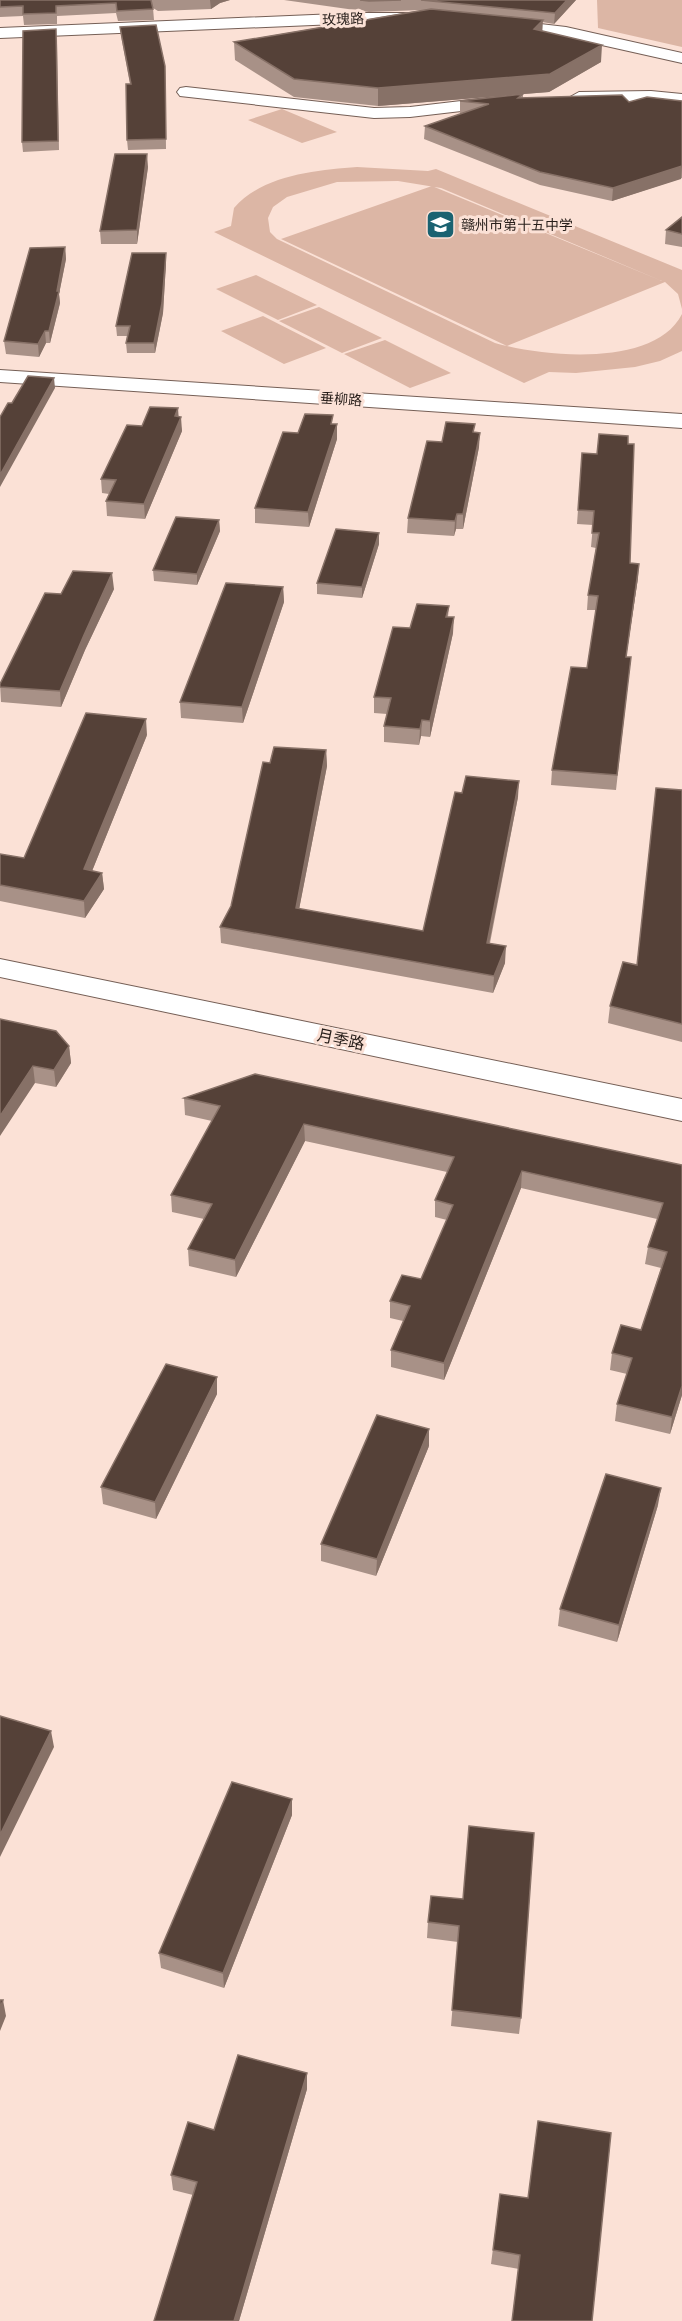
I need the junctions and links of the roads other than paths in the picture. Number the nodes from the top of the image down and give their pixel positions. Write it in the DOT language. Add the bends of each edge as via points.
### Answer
graph roads {
  1 [pos="436,19"];
  2 [pos="478,22"];
  3 [pos="0,33"];
  4 [pos="682,58"];
  5 [pos="186,92"];
  6 [pos="560,98"];
  7 [pos="516,99"];
  8 [pos="682,99"];
  9 [pos="0,376"];
  10 [pos="682,422"];
  11 [pos="0,968"];
  12 [pos="682,1110"];
  1 -- 3 [label="street, 玫瑰路" via="360,18"];
  2 -- 4 [label="street" via="566,32"];
  5 -- 7 [label="street" via="374,113"];
  6 -- 8 [label="street"];
  9 -- 10 [label="street, 垂柳路"];
  11 -- 12 [label="street, 月季路"];
}
